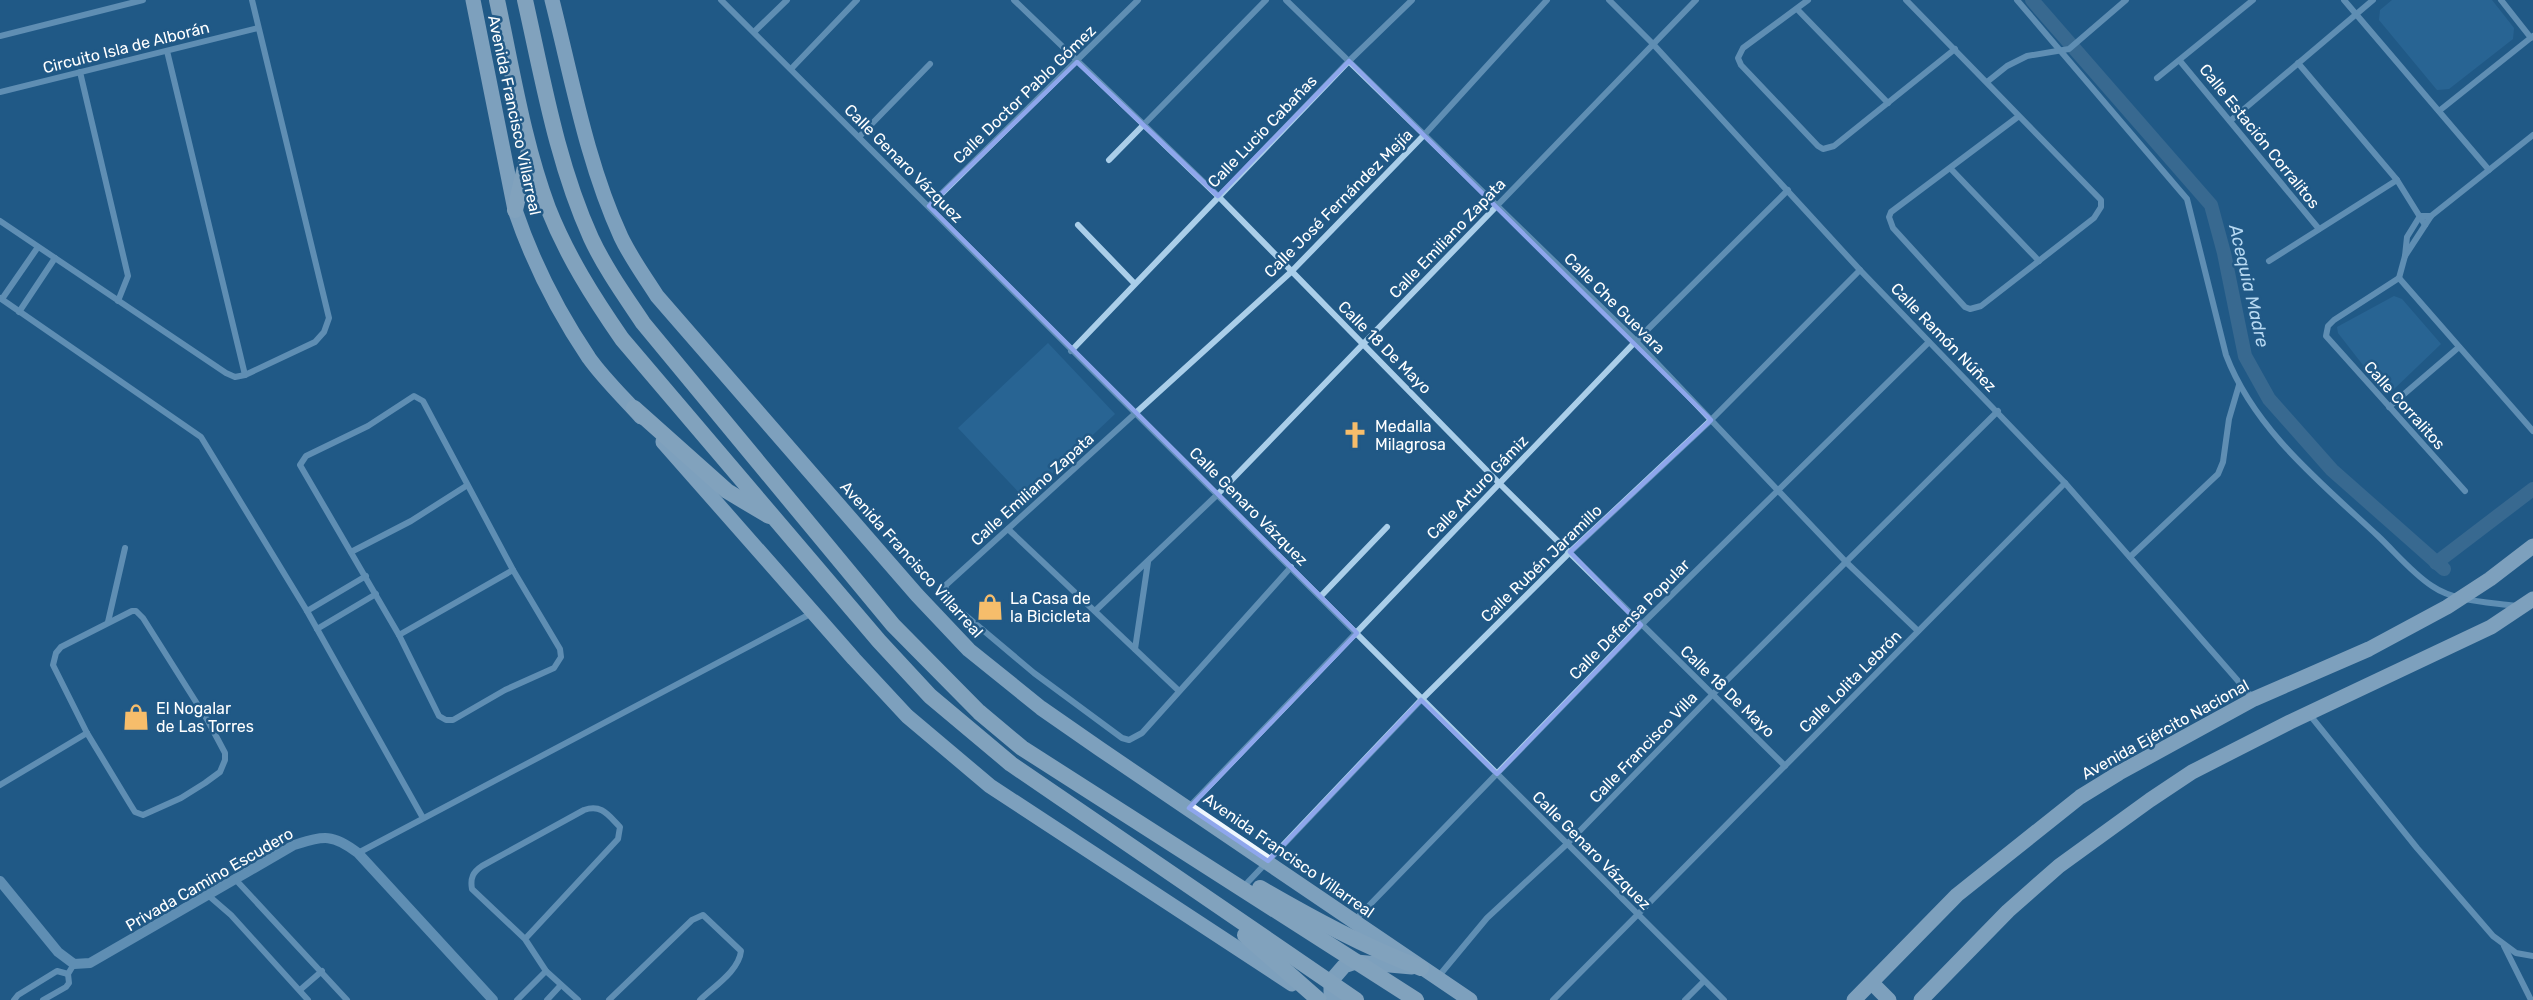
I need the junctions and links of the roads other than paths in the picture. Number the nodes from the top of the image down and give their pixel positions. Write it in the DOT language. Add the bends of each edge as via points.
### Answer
graph roads {
  1 [pos="143,0"];
  2 [pos="252,0"];
  3 [pos="473,0"];
  4 [pos="497,0"];
  5 [pos="525,0"];
  6 [pos="552,0"];
  7 [pos="721,0"];
  8 [pos="787,0"];
  9 [pos="857,0"];
  10 [pos="1014,0"];
  11 [pos="1138,0"];
  12 [pos="1266,0"];
  13 [pos="1286,0"];
  14 [pos="1412,0"];
  15 [pos="1547,0"];
  16 [pos="1609,0"];
  17 [pos="1696,0"];
  18 [pos="1808,0"];
  19 [pos="1906,0"];
  20 [pos="2017,0"];
  21 [pos="2126,0"];
  22 [pos="2253,0"];
  23 [pos="2344,0"];
  24 [pos="2373,0"];
  25 [pos="2501,0"];
  26 [pos="1797,9"];
  27 [pos="2356,14"];
  28 [pos="258,28"];
  29 [pos="754,32"];
  30 [pos="0,36"];
  31 [pos="2532,37"];
  32 [pos="1653,44"];
  33 [pos="1954,49"];
  34 [pos="167,51"];
  35 [pos="2061,51"];
  36 [pos="1349,61"];
  37 [pos="2180,61"];
  38 [pos="1077,62"];
  39 [pos="2298,63"];
  40 [pos="930,64"];
  41 [pos="791,69"];
  42 [pos="80,72"];
  43 [pos="2157,78"];
  44 [pos="1987,82"];
  45 [pos="0,92"];
  46 [pos="1888,103"];
  47 [pos="2439,111"];
  48 [pos="2019,116"];
  49 [pos="2230,121"];
  50 [pos="1144,126"];
  51 [pos="1425,134"];
  52 [pos="2533,135"];
  53 [pos="859,136"];
  54 [pos="529,149"];
  55 [pos="1109,160"];
  56 [pos="1951,169"];
  57 [pos="2489,170"];
  58 [pos="2397,180"];
  59 [pos="1788,190"];
  60 [pos="1218,196"];
  61 [pos="1497,204"];
  62 [pos="929,206"];
  63 [pos="515,210"];
  64 [pos="2420,216"];
  65 [pos="2432,216"];
  66 [pos="0,221"];
  67 [pos="1078,225"];
  68 [pos="2425,225"];
  69 [pos="2319,229"];
  70 [pos="38,247"];
  71 [pos="2405,256"];
  72 [pos="55,258"];
  73 [pos="2039,261"];
  74 [pos="2269,261"];
  75 [pos="1860,270"];
  76 [pos="1291,272"];
  77 [pos="2399,278"];
  78 [pos="1134,284"];
  79 [pos="1,299"];
  80 [pos="118,301"];
  81 [pos="19,312"];
  82 [pos="1636,341"];
  83 [pos="1929,342"];
  84 [pos="1364,345"];
  85 [pos="2459,347"];
  86 [pos="1071,351"];
  87 [pos="245,375"];
  88 [pos="2239,385"];
  89 [pos="2389,407"];
  90 [pos="634,408"];
  91 [pos="1998,411"];
  92 [pos="1135,412"];
  93 [pos="1711,420"];
  94 [pos="2533,431"];
  95 [pos="1499,483"];
  96 [pos="2065,483"];
  97 [pos="466,486"];
  98 [pos="1777,490"];
  99 [pos="2465,491"];
  100 [pos="1218,494"];
  101 [pos="779,521"];
  102 [pos="1387,527"];
  103 [pos="1008,529"];
  104 [pos="2533,546"];
  105 [pos="125,548"];
  106 [pos="351,552"];
  107 [pos="1570,552"];
  108 [pos="2130,557"];
  109 [pos="1148,562"];
  110 [pos="1846,562"];
  111 [pos="1292,567"];
  112 [pos="513,570"];
  113 [pos="366,576"];
  114 [pos="376,594"];
  115 [pos="1321,596"];
  116 [pos="2462,598"];
  117 [pos="2528,603"];
  118 [pos="1095,611"];
  119 [pos="307,612"];
  120 [pos="813,613"];
  121 [pos="108,622"];
  122 [pos="1641,625"];
  123 [pos="317,629"];
  124 [pos="1918,632"];
  125 [pos="1356,633"];
  126 [pos="399,635"];
  127 [pos="1135,649"];
  128 [pos="1179,692"];
  129 [pos="1712,695"];
  130 [pos="2254,699"];
  131 [pos="1421,700"];
  132 [pos="2308,713"];
  133 [pos="87,733"];
  134 [pos="1785,766"];
  135 [pos="1497,774"];
  136 [pos="0,785"];
  137 [pos="1189,808"];
  138 [pos="423,818"];
  139 [pos="1153,831"];
  140 [pos="1567,844"];
  141 [pos="358,853"];
  142 [pos="1268,861"];
  143 [pos="1168,871"];
  144 [pos="236,880"];
  145 [pos="0,881"];
  146 [pos="1248,882"];
  147 [pos="209,896"];
  148 [pos="1637,914"];
  149 [pos="1353,922"];
  150 [pos="525,939"];
  151 [pos="2502,942"];
  152 [pos="2533,956"];
  153 [pos="1356,962"];
  154 [pos="1421,968"];
  155 [pos="71,969"];
  156 [pos="322,971"];
  157 [pos="546,971"];
  158 [pos="1437,978"];
  159 [pos="1330,981"];
  160 [pos="1704,981"];
  161 [pos="1872,983"];
  162 [pos="560,986"];
  163 [pos="300,990"];
  164 [pos="14,1000"];
  165 [pos="43,1000"];
  166 [pos="308,1000"];
  167 [pos="347,1000"];
  168 [pos="493,1000"];
  169 [pos="517,1000"];
  170 [pos="547,1000"];
  171 [pos="578,1000"];
  172 [pos="609,1000"];
  173 [pos="700,1000"];
  174 [pos="1318,1000"];
  175 [pos="1335,1000"];
  176 [pos="1356,1000"];
  177 [pos="1416,1000"];
  178 [pos="1470,1000"];
  179 [pos="1553,1000"];
  180 [pos="1685,1000"];
  181 [pos="1724,1000"];
  182 [pos="1854,1000"];
  183 [pos="1888,1000"];
  184 [pos="1921,1000"];
  185 [pos="2531,1000"];
  1 -- 30 [label="street"];
  2 -- 28 [label="street"];
  3 -- 63 [label="main road, Avenida Francisco Villarreal"];
  4 -- 54 [label="highway, Avenida Francisco Villarreal"];
  5 -- 139 [label="highway, Avenida Francisco Villarreal" via="557,141 571,184 591,238 643,324 893,625 941,677 1022,748"];
  6 -- 137 [label="main road, Avenida Francisco Villarreal" via="592,157 621,237 657,296 969,650 1041,708"];
  7 -- 29 [label="street, Calle Genaro Vázquez"];
  8 -- 29 [label="street"];
  9 -- 41 [label="street"];
  10 -- 38 [label="street, Calle 18 De Mayo"];
  11 -- 38 [label="street, Calle Doctor Pablo Gómez"];
  12 -- 50 [label="street"];
  13 -- 36 [label="street, Calle Che Guevara"];
  14 -- 36 [label="street, Calle Lucio Cabañas"];
  15 -- 51 [label="street, Calle José Fernández Mejía"];
  16 -- 32 [label="street, Calle Ramón Núñez"];
  17 -- 32 [label="street, Calle Emiliano Zapata"];
  18 -- 26 [label="street"];
  19 -- 33 [label="street"];
  20 -- 35 [label="street"];
  21 -- 35 [label="street" via="2069,49"];
  22 -- 37 [label="street"];
  23 -- 27 [label="street"];
  24 -- 27 [label="street"];
  25 -- 31 [label="street"];
  26 -- 46 [label="street"];
  26 -- 46 [label="street" via="1743,48 1738,58 1818,146 1834,146"];
  27 -- 39 [label="street"];
  27 -- 47 [label="street"];
  28 -- 34 [label="street, Circuito Isla de Alborán"];
  28 -- 87 [label="street" via="328,318 324,332 315,342"];
  29 -- 41 [label="street, Calle Genaro Vázquez"];
  31 -- 47 [label="street"];
  32 -- 59 [label="street, Calle Ramón Núñez"];
  32 -- 61 [label="street, Calle Emiliano Zapata"];
  33 -- 44 [label="street"];
  33 -- 46 [label="street"];
  34 -- 42 [label="street, Circuito Isla de Alborán"];
  34 -- 87 [label="street"];
  35 -- 44 [label="street" via="2027,56"];
  35 -- 88 [label="street" via="2187,199 2219,330"];
  36 -- 51 [label="street, Calle Che Guevara"];
  36 -- 60 [label="street, Calle Lucio Cabañas"];
  37 -- 43 [label="street"];
  37 -- 49 [label="street, Calle Estación Corralitos"];
  38 -- 50 [label="street, Calle 18 De Mayo"];
  38 -- 62 [label="street, Calle Doctor Pablo Gómez"];
  39 -- 49 [label="street"];
  39 -- 58 [label="street"];
  40 -- 53 [label="street"];
  41 -- 53 [label="street, Calle Genaro Vázquez"];
  42 -- 45 [label="street, Circuito Isla de Alborán"];
  42 -- 80 [label="street" via="128,276"];
  44 -- 48 [label="street"];
  47 -- 57 [label="street"];
  48 -- 56 [label="street"];
  48 -- 73 [label="street" via="2101,200 2094,218"];
  49 -- 69 [label="street, Calle Estación Corralitos"];
  50 -- 55 [label="street"];
  50 -- 60 [label="street, Calle 18 De Mayo"];
  51 -- 61 [label="street, Calle Che Guevara"];
  51 -- 76 [label="street, Calle José Fernández Mejía"];
  52 -- 57 [label="street"];
  53 -- 62 [label="street, Calle Genaro Vázquez"];
  54 -- 63 [label="highway"];
  54 -- 101 [label="highway, Avenida Francisco Villarreal" via="548,208 589,291 622,339"];
  56 -- 73 [label="street"];
  56 -- 73 [label="street" via="1889,217 1893,228 1965,307 1981,306"];
  57 -- 65 [label="street"];
  58 -- 64 [label="street"];
  58 -- 69 [label="street"];
  59 -- 75 [label="street, Calle Ramón Núñez"];
  59 -- 82 [label="street, Calle Arturo Gámiz"];
  60 -- 76 [label="street, Calle 18 De Mayo"];
  60 -- 78 [label="street, Calle Lucio Cabañas"];
  61 -- 82 [label="street, Calle Che Guevara"];
  61 -- 84 [label="street, Calle Emiliano Zapata"];
  62 -- 86 [label="street, Calle Genaro Vázquez"];
  63 -- 90 [label="main road, Avenida Francisco Villarreal" via="540,277 590,359"];
  64 -- 65 [label="street"];
  64 -- 68 [label="street"];
  64 -- 71 [label="street" via="2407,237"];
  65 -- 68 [label="street"];
  66 -- 70 [label="street"];
  67 -- 78 [label="street"];
  68 -- 71 [label="street"];
  69 -- 74 [label="street"];
  70 -- 72 [label="street"];
  70 -- 79 [label="street"];
  71 -- 77 [label="street"];
  72 -- 80 [label="street"];
  72 -- 81 [label="street"];
  75 -- 83 [label="street, Calle Ramón Núñez"];
  75 -- 93 [label="street, Calle Rubén Jaramillo"];
  76 -- 84 [label="street, Calle 18 De Mayo"];
  76 -- 92 [label="street, Calle José Fernández Mejía"];
  77 -- 85 [label="street"];
  77 -- 89 [label="street, Calle Corralitos" via="2334,320 2326,336"];
  78 -- 86 [label="street, Calle Lucio Cabañas"];
  79 -- 81 [label="street"];
  80 -- 87 [label="street" via="226,373 235,377"];
  81 -- 119 [label="street" via="201,437"];
  82 -- 93 [label="street, Calle Che Guevara"];
  82 -- 95 [label="street, Calle Arturo Gámiz"];
  83 -- 91 [label="street, Calle Ramón Núñez"];
  83 -- 98 [label="street, Calle Defensa Popular"];
  84 -- 95 [label="street, Calle 18 De Mayo"];
  84 -- 100 [label="street, Calle Emiliano Zapata"];
  85 -- 89 [label="street"];
  85 -- 94 [label="street"];
  86 -- 92 [label="street, Calle Genaro Vázquez"];
  88 -- 108 [label="street" via="2218,474"];
  88 -- 116 [label="street" via="2256,412 2322,484 2432,586"];
  89 -- 99 [label="street, Calle Corralitos"];
  90 -- 101 [label="highway" via="728,491"];
  90 -- 120 [label="main road, Avenida Francisco Villarreal"];
  91 -- 96 [label="street, Calle Ramón Núñez"];
  91 -- 110 [label="street, Calle Francisco Villa"];
  92 -- 100 [label="street, Calle Genaro Vázquez"];
  92 -- 103 [label="street, Calle Emiliano Zapata"];
  93 -- 98 [label="street, Calle Che Guevara"];
  93 -- 107 [label="street, Calle Rubén Jaramillo"];
  95 -- 107 [label="street, Calle 18 De Mayo"];
  95 -- 125 [label="street, Calle Arturo Gámiz"];
  96 -- 108 [label="street, Calle Ramón Núñez"];
  96 -- 124 [label="street, Calle Lolita Lebrón"];
  97 -- 106 [label="street" via="411,522"];
  97 -- 106 [label="street" via="419,397 408,399 353,435 306,456 300,465 302,470"];
  97 -- 112 [label="street"];
  98 -- 110 [label="street, Calle Che Guevara"];
  98 -- 122 [label="street, Calle Defensa Popular"];
  100 -- 109 [label="street, Calle Emiliano Zapata"];
  100 -- 111 [label="street, Calle Genaro Vázquez"];
  101 -- 143 [label="highway, Avenida Francisco Villarreal" via="930,696 1011,764"];
  102 -- 115 [label="street"];
  103 -- 118 [label="street"];
  103 -- 128 [label="street, Calle Emiliano Zapata" via="946,585 945,592 952,604 1034,673 1129,741"];
  104 -- 116 [label="main road, Avenida Ejército Nacional"];
  105 -- 121 [label="street"];
  106 -- 113 [label="street"];
  107 -- 122 [label="street, Calle 18 De Mayo"];
  107 -- 131 [label="street, Calle Rubén Jaramillo"];
  108 -- 130 [label="street, Calle Ramón Núñez"];
  109 -- 118 [label="street, Calle Emiliano Zapata"];
  109 -- 127 [label="street"];
  110 -- 124 [label="street, Calle Che Guevara"];
  110 -- 129 [label="street, Calle Francisco Villa"];
  111 -- 115 [label="street, Calle Genaro Vázquez"];
  111 -- 128 [label="street"];
  112 -- 126 [label="street"];
  112 -- 126 [label="street" via="560,649 561,657 554,668 453,720 446,720 436,709"];
  113 -- 114 [label="street"];
  113 -- 119 [label="street"];
  114 -- 123 [label="street"];
  114 -- 126 [label="street"];
  115 -- 125 [label="street, Calle Genaro Vázquez"];
  116 -- 117 [label="street"];
  116 -- 130 [label="main road, Avenida Ejército Nacional" via="2369,650"];
  117 -- 132 [label="main road" via="2491,627"];
  118 -- 127 [label="street"];
  119 -- 123 [label="street"];
  120 -- 138 [label="street"];
  120 -- 174 [label="main road, Avenida Francisco Villarreal" via="907,716 990,786"];
  121 -- 133 [label="street" via="61,648 54,658 56,675"];
  121 -- 133 [label="street" via="132,610 140,614 208,721 225,753 224,765 206,783 143,815 135,812"];
  122 -- 129 [label="street, Calle 18 De Mayo"];
  122 -- 135 [label="street, Calle Defensa Popular"];
  123 -- 138 [label="street"];
  124 -- 134 [label="street, Calle Lolita Lebrón"];
  125 -- 131 [label="street, Calle Genaro Vázquez"];
  125 -- 137 [label="street, Calle Arturo Gámiz"];
  127 -- 128 [label="street"];
  129 -- 134 [label="street, Calle 18 De Mayo"];
  129 -- 140 [label="street, Calle Francisco Villa"];
  130 -- 161 [label="main road, Avenida Ejército Nacional" via="2080,797 1957,895"];
  131 -- 135 [label="street, Calle Genaro Vázquez"];
  131 -- 142 [label="street, Calle Rubén Jaramillo"];
  132 -- 151 [label="street" via="2417,848"];
  132 -- 184 [label="main road" via="2192,772 2118,821 2008,911"];
  133 -- 136 [label="street"];
  134 -- 148 [label="street, Calle Lolita Lebrón"];
  135 -- 140 [label="street, Calle Genaro Vázquez"];
  135 -- 149 [label="street, Calle Defensa Popular"];
  137 -- 142 [label="main road, Avenida Francisco Villarreal"];
  138 -- 141 [label="street"];
  139 -- 146 [label="highway"];
  139 -- 153 [label="highway, Avenida Francisco Villarreal"];
  140 -- 148 [label="street, Calle Genaro Vázquez"];
  140 -- 158 [label="street, Calle Francisco Villa" via="1487,918"];
  141 -- 144 [label="street, Privada Camino Escudero" via="342,840 320,837 294,845"];
  141 -- 168 [label="street, Privada Camino Escudero"];
  142 -- 146 [label="street, Calle Rubén Jaramillo"];
  142 -- 149 [label="main road, Avenida Francisco Villarreal"];
  143 -- 159 [label="highway, Avenida Francisco Villarreal"];
  143 -- 174 [label="highway" via="1260,946"];
  144 -- 147 [label="street, Privada Camino Escudero"];
  144 -- 156 [label="street"];
  145 -- 155 [label="street"];
  146 -- 154 [label="highway" via="1388,956"];
  147 -- 155 [label="street, Privada Camino Escudero" via="97,960"];
  147 -- 163 [label="street"];
  148 -- 160 [label="street, Calle Genaro Vázquez"];
  148 -- 179 [label="street, Calle Lolita Lebrón"];
  149 -- 154 [label="main road, Avenida Francisco Villarreal"];
  150 -- 150 [label="street" via="472,889 473,875 482,866 584,810 603,810 620,827 618,840"];
  150 -- 157 [label="street"];
  151 -- 152 [label="street" via="2516,953"];
  151 -- 185 [label="street"];
  153 -- 154 [label="main road"];
  153 -- 159 [label="main road" via="1344,966"];
  153 -- 177 [label="highway, Avenida Francisco Villarreal"];
  154 -- 158 [label="main road, Avenida Francisco Villarreal"];
  155 -- 164 [label="street" via="57,971"];
  155 -- 165 [label="street" via="66,987"];
  156 -- 163 [label="street"];
  156 -- 167 [label="street"];
  157 -- 162 [label="street"];
  157 -- 169 [label="street"];
  158 -- 178 [label="main road, Avenida Francisco Villarreal"];
  159 -- 175 [label="main road"];
  159 -- 176 [label="highway, Avenida Francisco Villarreal"];
  160 -- 180 [label="street"];
  160 -- 181 [label="street, Calle Genaro Vázquez"];
  161 -- 182 [label="main road, Avenida Ejército Nacional"];
  161 -- 183 [label="main road"];
  162 -- 170 [label="street"];
  162 -- 171 [label="street"];
  163 -- 166 [label="street"];
  172 -- 173 [label="street" via="692,920 703,915 741,951 736,966"];
}
